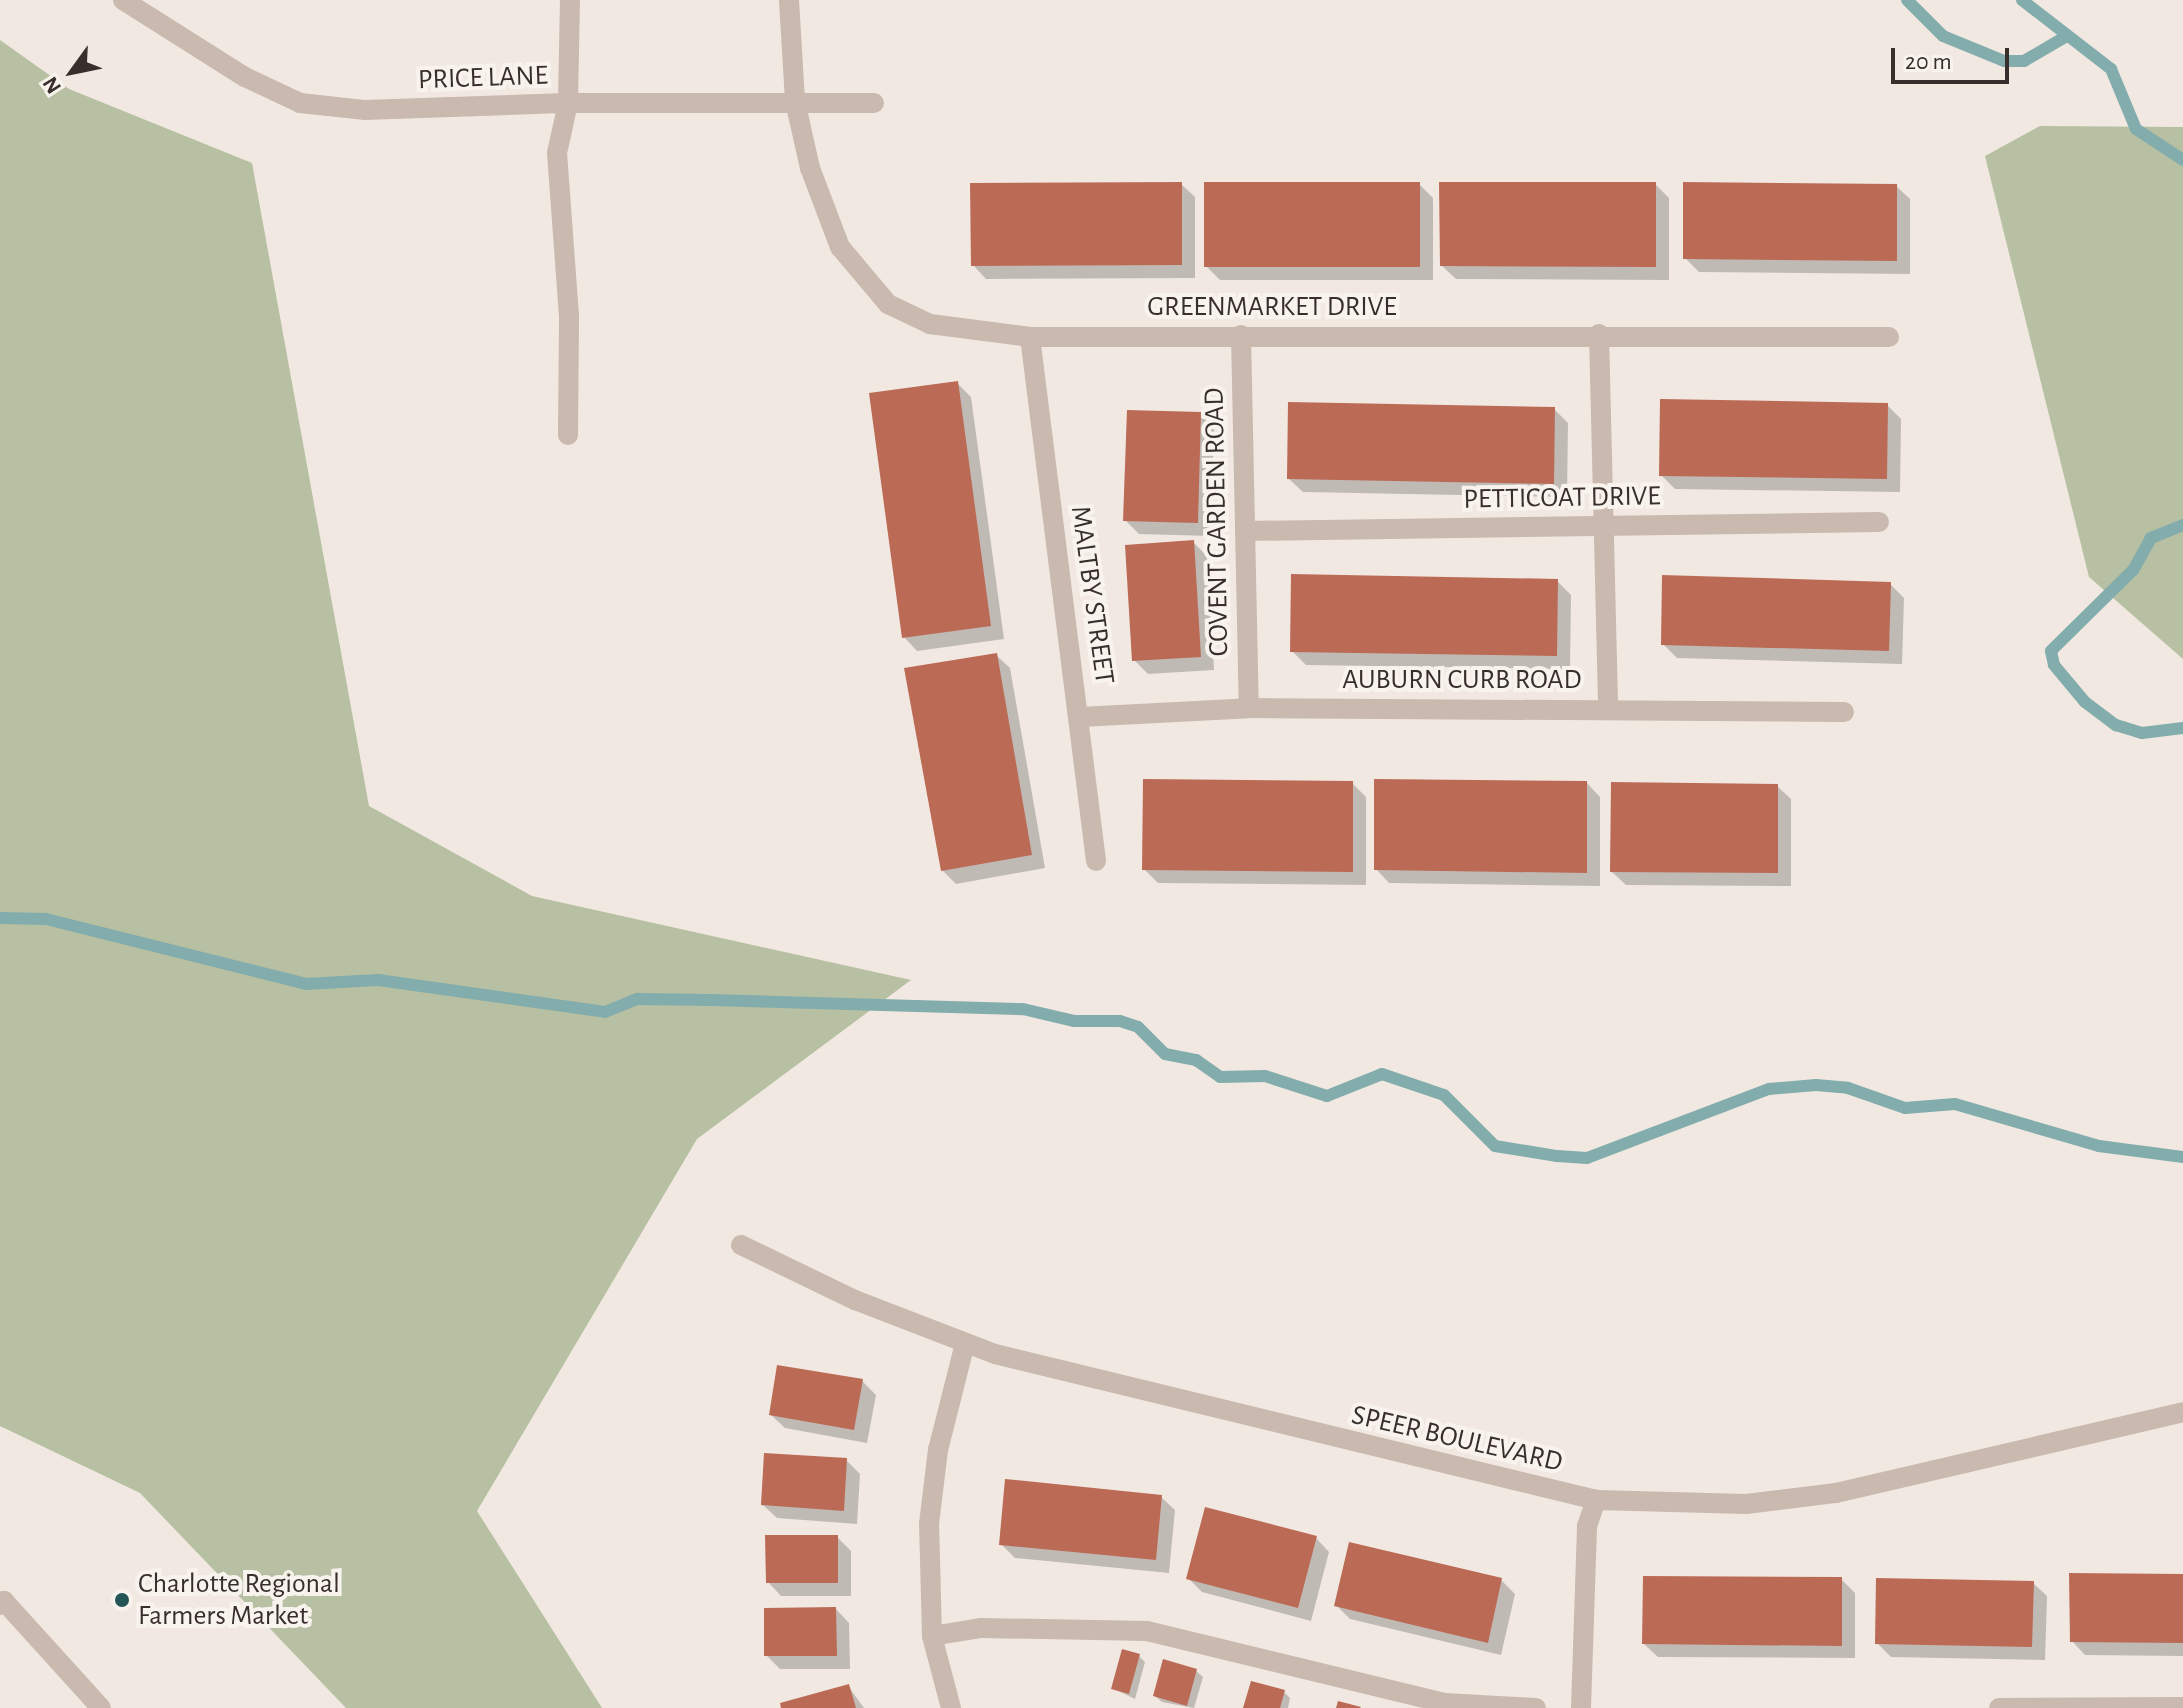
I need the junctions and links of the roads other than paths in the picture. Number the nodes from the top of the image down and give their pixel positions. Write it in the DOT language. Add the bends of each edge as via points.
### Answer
graph roads {
  1 [pos="123,0"];
  2 [pos="570,0"];
  3 [pos="789,0"];
  4 [pos="795,101"];
  5 [pos="568,103"];
  6 [pos="874,103"];
  7 [pos="1599,334"];
  8 [pos="1241,335"];
  9 [pos="1030,337"];
  10 [pos="1889,337"];
  11 [pos="568,435"];
  12 [pos="1879,522"];
  13 [pos="1606,524"];
  14 [pos="1245,531"];
  15 [pos="1249,708"];
  16 [pos="1608,709"];
  17 [pos="1844,712"];
  18 [pos="1080,717"];
  19 [pos="1096,861"];
  20 [pos="741,1245"];
  21 [pos="965,1343"];
  22 [pos="2183,1412"];
  23 [pos="1596,1500"];
  24 [pos="0,1605"];
  25 [pos="932,1636"];
  26 [pos="2183,1707"];
  27 [pos="101,1708"];
  28 [pos="951,1708"];
  29 [pos="1536,1708"];
  30 [pos="1581,1708"];
  31 [pos="1999,1708"];
  1 -- 5 [label="street, PRICE LANE" via="245,77 300,103 364,110"];
  2 -- 5 [label="street"];
  3 -- 4 [label="street, GREENMARKET DRIVE"];
  4 -- 5 [label="street, PRICE LANE"];
  4 -- 6 [label="street, PRICE LANE"];
  4 -- 9 [label="street, GREENMARKET DRIVE" via="810,168 840,247 888,304 930,324"];
  5 -- 11 [label="street" via="557,153 569,316"];
  7 -- 8 [label="street, GREENMARKET DRIVE"];
  7 -- 10 [label="street, GREENMARKET DRIVE"];
  7 -- 13 [label="street"];
  8 -- 9 [label="street, GREENMARKET DRIVE"];
  8 -- 14 [label="street, COVENT GARDEN ROAD"];
  9 -- 18 [label="street, MALTBY STREET"];
  12 -- 13 [label="street, PETTICOAT DRIVE"];
  13 -- 14 [label="street, PETTICOAT DRIVE"];
  13 -- 16 [label="street"];
  14 -- 15 [label="street, COVENT GARDEN ROAD"];
  15 -- 16 [label="street, AUBURN CURB ROAD"];
  15 -- 18 [label="street, AUBURN CURB ROAD"];
  16 -- 17 [label="street, AUBURN CURB ROAD"];
  18 -- 19 [label="street, MALTBY STREET"];
  20 -- 21 [label="street, SPEER BOULEVARD" via="855,1300"];
  21 -- 23 [label="street, SPEER BOULEVARD"];
  21 -- 25 [label="street" via="938,1450 929,1524"];
  22 -- 23 [label="street, SPEER BOULEVARD" via="1836,1493 1746,1504"];
  23 -- 30 [label="street" via="1587,1526"];
  24 -- 27 [label="street" via="4,1601"];
  25 -- 28 [label="street"];
  25 -- 29 [label="street" via="981,1628 1147,1631 1444,1703"];
  26 -- 31 [label="street"];
}
